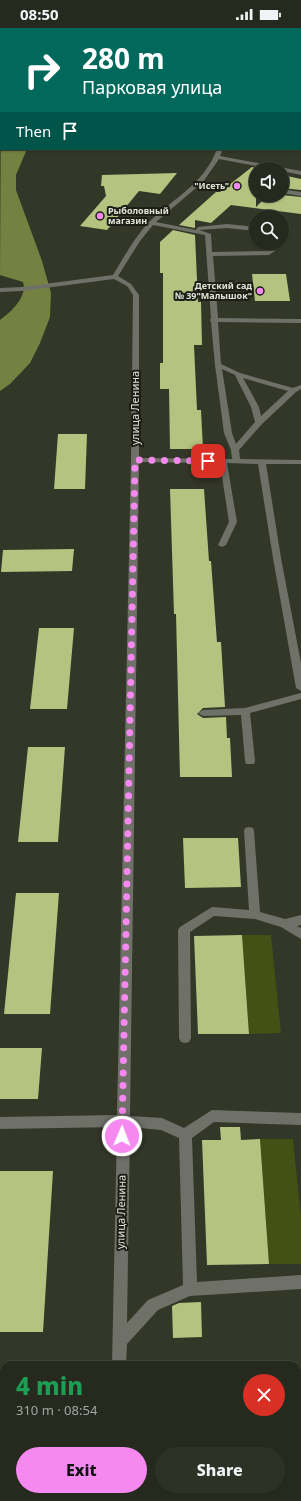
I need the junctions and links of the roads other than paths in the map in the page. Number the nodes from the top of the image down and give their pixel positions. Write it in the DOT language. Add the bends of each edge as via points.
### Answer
graph roads {
  1 [pos="220,150"];
  2 [pos="218,157"];
  3 [pos="249,163"];
  4 [pos="289,171"];
  5 [pos="301,173"];
  6 [pos="289,192"];
  7 [pos="301,194"];
  8 [pos="152,223"];
  9 [pos="249,228"];
  10 [pos="192,230"];
  11 [pos="272,250"];
  12 [pos="209,254"];
  13 [pos="115,277"];
  14 [pos="0,290"];
  15 [pos="214,320"];
  16 [pos="301,321"];
  17 [pos="218,365"];
  18 [pos="238,374"];
  19 [pos="301,386"];
  20 [pos="293,390"];
  21 [pos="259,422"];
  22 [pos="235,450"];
  23 [pos="135,460"];
  24 [pos="224,461"];
  25 [pos="236,461"];
  26 [pos="262,462"];
  27 [pos="301,462"];
  28 [pos="222,545"];
  29 [pos="301,688"];
  30 [pos="301,696"];
  31 [pos="245,711"];
  32 [pos="203,713"];
  33 [pos="250,761"];
  34 [pos="249,832"];
  35 [pos="255,915"];
  36 [pos="301,920"];
  37 [pos="285,924"];
  38 [pos="301,934"];
  39 [pos="185,1038"];
  40 [pos="301,1119"];
  41 [pos="123,1121"];
  42 [pos="0,1123"];
  43 [pos="185,1135"];
  44 [pos="301,1282"];
  45 [pos="190,1288"];
  46 [pos="120,1341"];
  47 [pos="119,1361"];
  1 -- 2 [label="street"];
  2 -- 3 [label="street"];
  2 -- 8 [label="street" via="211,169 193,188"];
  4 -- 5 [label="street"];
  6 -- 7 [label="street"];
  8 -- 10 [label="street"];
  8 -- 13 [label="street"];
  9 -- 10 [label="street" via="212,227"];
  10 -- 12 [label="street" via="208,234"];
  11 -- 12 [label="street" via="269,253"];
  12 -- 15 [label="street"];
  13 -- 14 [label="street" via="22,290"];
  13 -- 23 [label="street, улица Ленина" via="129,285 136,295"];
  15 -- 16 [label="street"];
  15 -- 17 [label="street"];
  17 -- 18 [label="street"];
  17 -- 22 [label="street" via="228,433"];
  18 -- 20 [label="street"];
  18 -- 21 [label="street" via="255,407"];
  19 -- 20 [label="street"];
  20 -- 21 [label="street"];
  21 -- 22 [label="street"];
  22 -- 25 [label="street"];
  23 -- 24 [label="street"];
  23 -- 41 [label="street, улица Ленина"];
  24 -- 25 [label="street"];
  24 -- 28 [label="street" via="234,522"];
  25 -- 26 [label="street"];
  26 -- 27 [label="street"];
  26 -- 29 [label="street"];
  30 -- 31 [label="street"];
  31 -- 32 [label="street"];
  31 -- 33 [label="street"];
  34 -- 35 [label="street"];
  35 -- 37 [label="street"];
  35 -- 39 [label="street" via="212,911 184,930"];
  36 -- 37 [label="street"];
  37 -- 38 [label="street"];
  40 -- 43 [label="street" via="212,1116"];
  41 -- 42 [label="street"];
  41 -- 43 [label="street" via="162,1124"];
  41 -- 46 [label="street, улица Ленина"];
  43 -- 45 [label="street"];
  44 -- 45 [label="street"];
  45 -- 46 [label="street" via="153,1305"];
  46 -- 47 [label="street, улица Ленина"];
}
